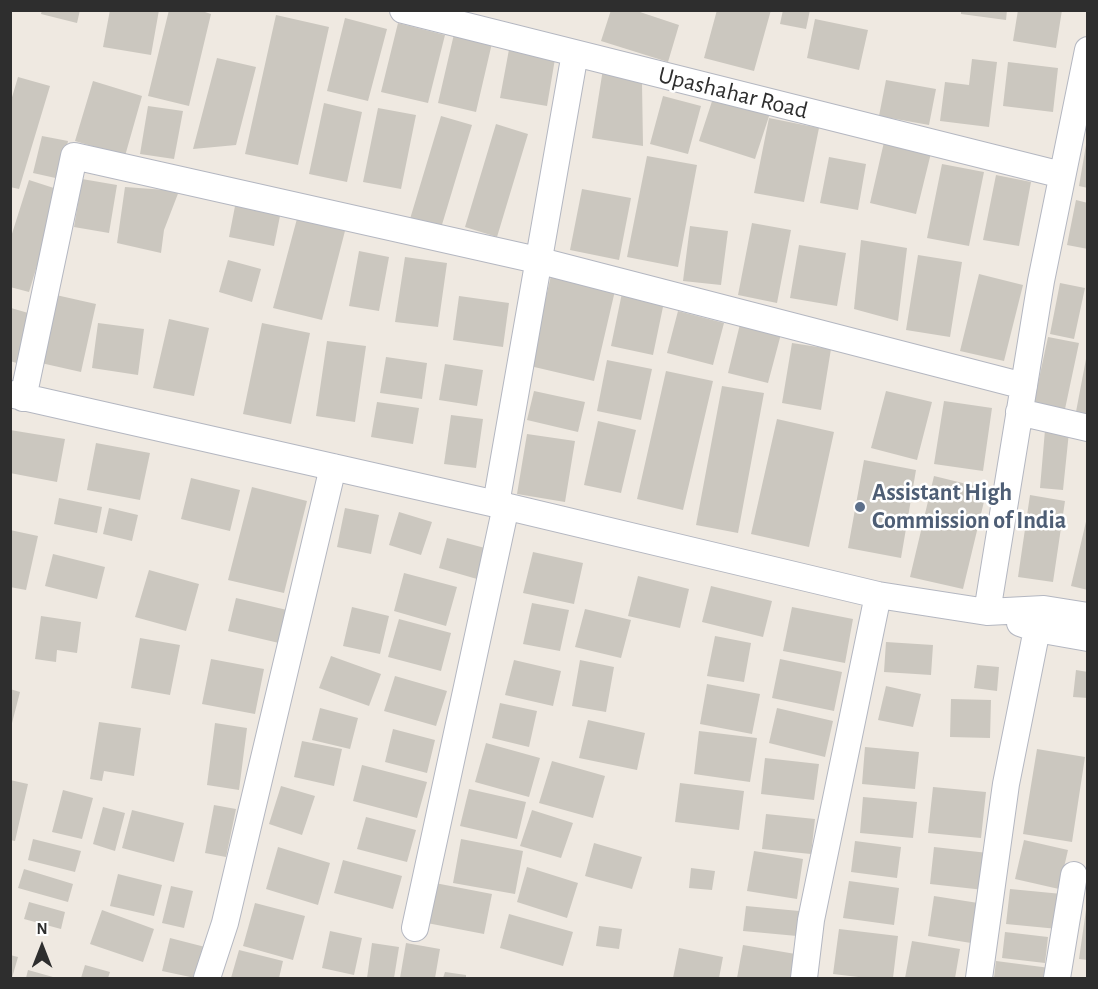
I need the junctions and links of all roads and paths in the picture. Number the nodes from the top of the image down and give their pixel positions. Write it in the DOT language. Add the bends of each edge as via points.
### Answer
graph roads {
  1 [pos="403,10"];
  2 [pos="1088,50"];
  3 [pos="575,53"];
  4 [pos="1080,130"];
  5 [pos="1062,175"];
  6 [pos="537,260"];
  7 [pos="1024,386"];
  8 [pos="17,396"];
  9 [pos="1019,412"];
  10 [pos="1088,428"];
  11 [pos="333,467"];
  12 [pos="501,505"];
  13 [pos="878,595"];
  14 [pos="987,612"];
  15 [pos="1088,616"];
  16 [pos="1037,629"];
  17 [pos="1088,638"];
  18 [pos="1074,875"];
  19 [pos="415,928"];
  20 [pos="207,978"];
  21 [pos="804,978"];
  22 [pos="979,978"];
  23 [pos="1057,978"];
  1 -- 3 [label="street, Upashahar Road"];
  2 -- 4 [label="street"];
  3 -- 5 [label="street, Upashahar Road"];
  3 -- 6 [label="street"];
  4 -- 5 [label="street"];
  5 -- 7 [label="street"];
  6 -- 7 [label="street"];
  6 -- 8 [label="street" via="74,156"];
  6 -- 12 [label="street"];
  7 -- 9 [label="street"];
  8 -- 11 [label="street"];
  9 -- 10 [label="street"];
  9 -- 14 [label="street"];
  11 -- 12 [label="street"];
  11 -- 20 [label="street" via="225,923"];
  12 -- 13 [label="street"];
  12 -- 19 [label="street"];
  13 -- 14 [label="street"];
  13 -- 21 [label="street" via="811,920"];
  14 -- 15 [label="street" via="1044,609"];
  14 -- 16 [label="street"];
  16 -- 17 [label="street"];
  16 -- 22 [label="street" via="1006,784"];
  18 -- 23 [label="street"];
}
